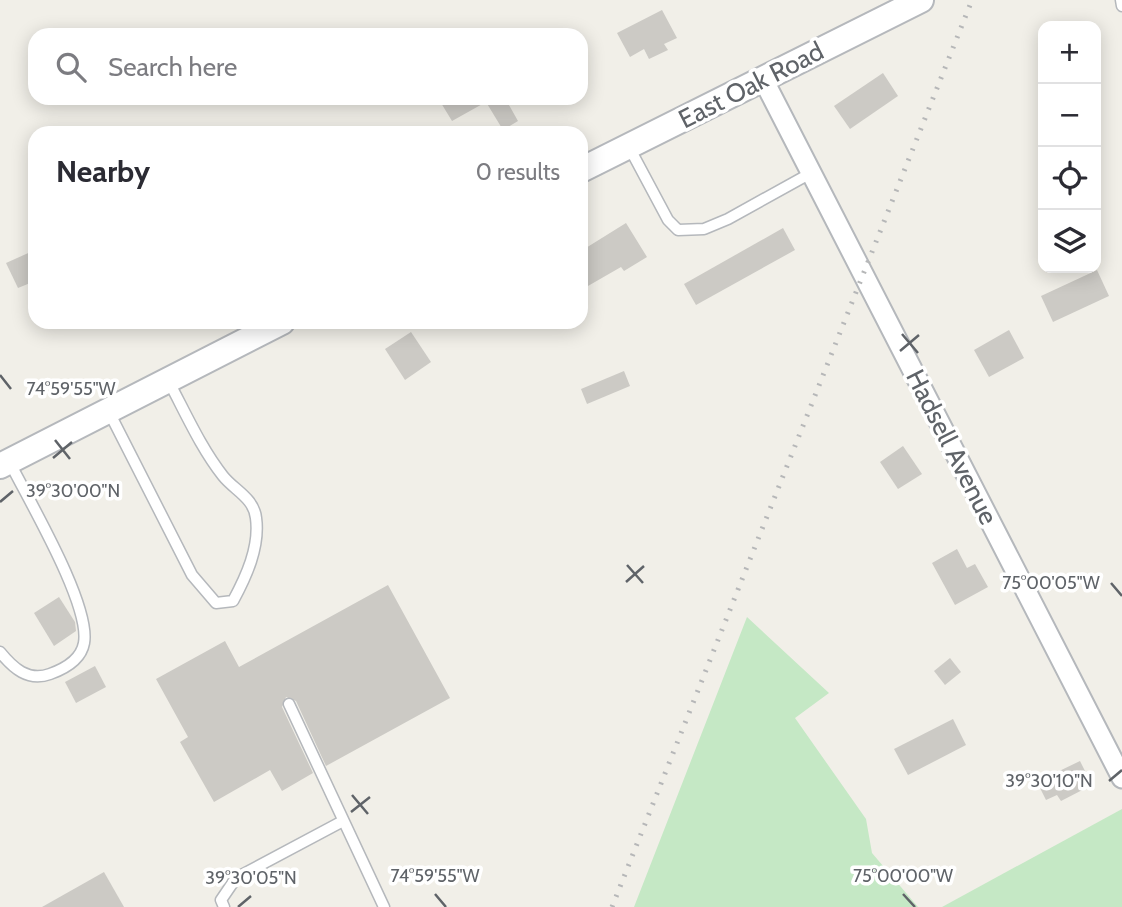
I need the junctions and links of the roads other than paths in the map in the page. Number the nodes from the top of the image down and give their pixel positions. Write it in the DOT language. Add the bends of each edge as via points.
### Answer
graph roads {
  1 [pos="921,0"];
  2 [pos="1121,0"];
  3 [pos="1122,6"];
  4 [pos="763,79"];
  5 [pos="629,146"];
  6 [pos="588,166"];
  7 [pos="811,173"];
  8 [pos="268,329"];
  9 [pos="168,380"];
  10 [pos="109,411"];
  11 [pos="4,464"];
  12 [pos="0,652"];
  13 [pos="289,704"];
  14 [pos="1122,778"];
  15 [pos="343,821"];
  16 [pos="224,907"];
  17 [pos="384,907"];
  1 -- 4 [label="street, East Oak Road"];
  2 -- 3 [label="lane"];
  4 -- 5 [label="street, East Oak Road"];
  4 -- 7 [label="street, Hadsell Avenue"];
  5 -- 6 [label="street, East Oak Road"];
  5 -- 7 [label="lane" via="668,220 678,230 704,229 728,219"];
  7 -- 14 [label="street, Hadsell Avenue"];
  8 -- 9 [label="street"];
  9 -- 10 [label="street"];
  9 -- 10 [label="lane" via="205,450 225,479 247,497 257,517 249,571 233,601 216,603 192,575"];
  10 -- 11 [label="street"];
  11 -- 12 [label="lane" via="74,588 84,643 68,666 37,677 14,668"];
  13 -- 15 [label="lane"];
  15 -- 16 [label="lane" via="236,878 221,900"];
  15 -- 17 [label="lane"];
}
